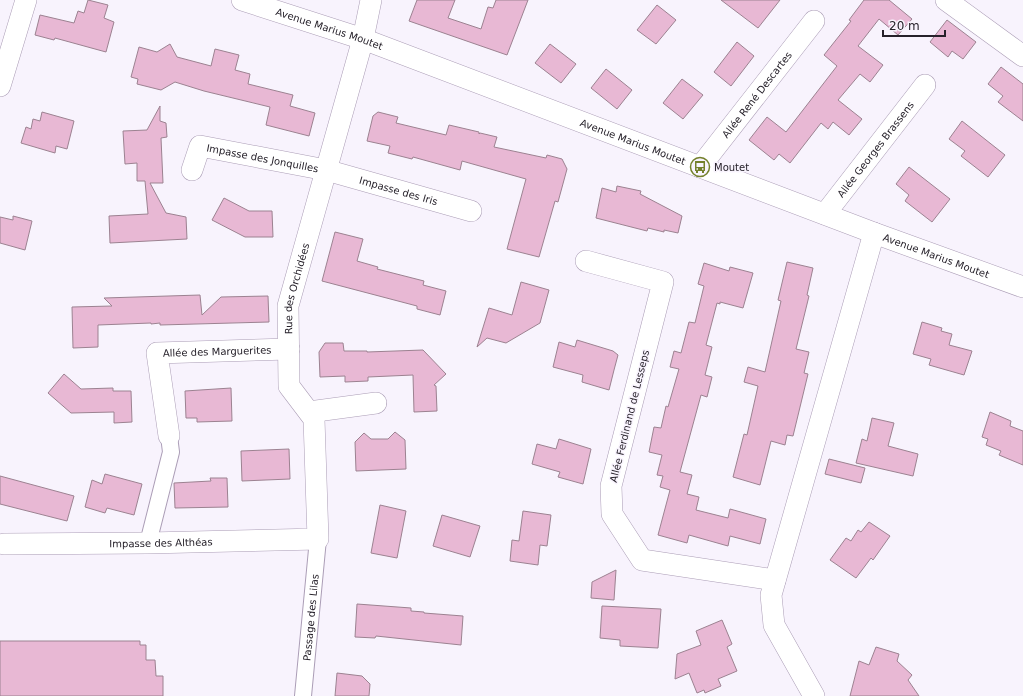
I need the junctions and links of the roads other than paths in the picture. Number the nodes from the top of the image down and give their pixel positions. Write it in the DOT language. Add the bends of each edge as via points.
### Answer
graph roads {
  1 [pos="26,0"];
  2 [pos="242,0"];
  3 [pos="372,0"];
  4 [pos="946,0"];
  5 [pos="814,21"];
  6 [pos="363,39"];
  7 [pos="1023,56"];
  8 [pos="925,85"];
  9 [pos="0,86"];
  10 [pos="700,167"];
  11 [pos="192,170"];
  12 [pos="326,170"];
  13 [pos="471,211"];
  14 [pos="825,214"];
  15 [pos="874,233"];
  16 [pos="586,261"];
  17 [pos="1023,287"];
  18 [pos="289,349"];
  19 [pos="376,403"];
  20 [pos="309,412"];
  21 [pos="169,436"];
  22 [pos="318,539"];
  23 [pos="148,543"];
  24 [pos="4,544"];
  25 [pos="775,580"];
  26 [pos="302,696"];
  27 [pos="814,696"];
  1 -- 9 [label="street"];
  2 -- 6 [label="street, Avenue Marius Moutet"];
  3 -- 6 [label="street, Rue des Orchidées"];
  4 -- 7 [label="street"];
  5 -- 10 [label="street, Allée René Descartes"];
  6 -- 10 [label="street, Avenue Marius Moutet"];
  6 -- 12 [label="street, Rue des Orchidées"];
  8 -- 14 [label="street, Allée Georges Brassens"];
  10 -- 14 [label="street, Avenue Marius Moutet"];
  11 -- 12 [label="street, Impasse des Jonquilles" via="200,146"];
  12 -- 13 [label="street, Impasse des Iris"];
  12 -- 18 [label="street, Rue des Orchidées" via="288,306"];
  14 -- 15 [label="street, Avenue Marius Moutet"];
  15 -- 17 [label="street, Avenue Marius Moutet"];
  15 -- 25 [label="street"];
  16 -- 25 [label="street, Allée Ferdinand de Lesseps" via="663,282 611,486 612,514 642,560"];
  18 -- 20 [label="street, Rue des Orchidées" via="289,386"];
  18 -- 21 [label="street, Allée des Marguerites" via="157,353"];
  19 -- 20 [label="street"];
  20 -- 22 [label="street, Rue des Orchidées" via="314,419"];
  21 -- 23 [label="street" via="171,452"];
  22 -- 23 [label="street, Impasse des Althéas"];
  22 -- 26 [label="street, Passage des Lilas"];
  23 -- 24 [label="street, Impasse des Althéas"];
  25 -- 27 [label="street" via="771,595 774,625"];
}
